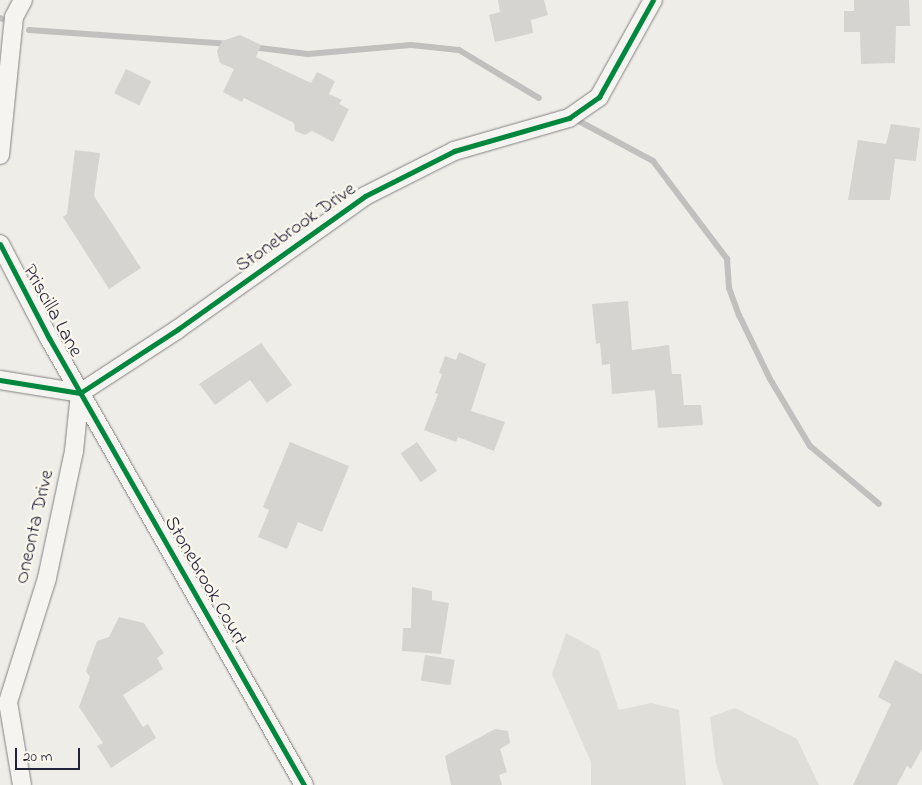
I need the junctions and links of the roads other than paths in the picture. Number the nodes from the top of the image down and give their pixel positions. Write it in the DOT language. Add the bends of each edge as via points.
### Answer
graph roads {
  1 [pos="23,0"];
  2 [pos="654,0"];
  3 [pos="0,155"];
  4 [pos="0,244"];
  5 [pos="0,380"];
  6 [pos="80,393"];
  7 [pos="22,785"];
  8 [pos="304,785"];
  1 -- 3 [label="street" via="14,17"];
  2 -- 6 [label="street, Stonebrook Drive" via="599,97 585,109 569,118 454,151 366,196"];
  4 -- 6 [label="street, Priscilla Lane"];
  5 -- 6 [label="street"];
  6 -- 7 [label="street, Oneonta Drive" via="74,451 47,578 8,702"];
  6 -- 8 [label="street, Stonebrook Court"];
}
